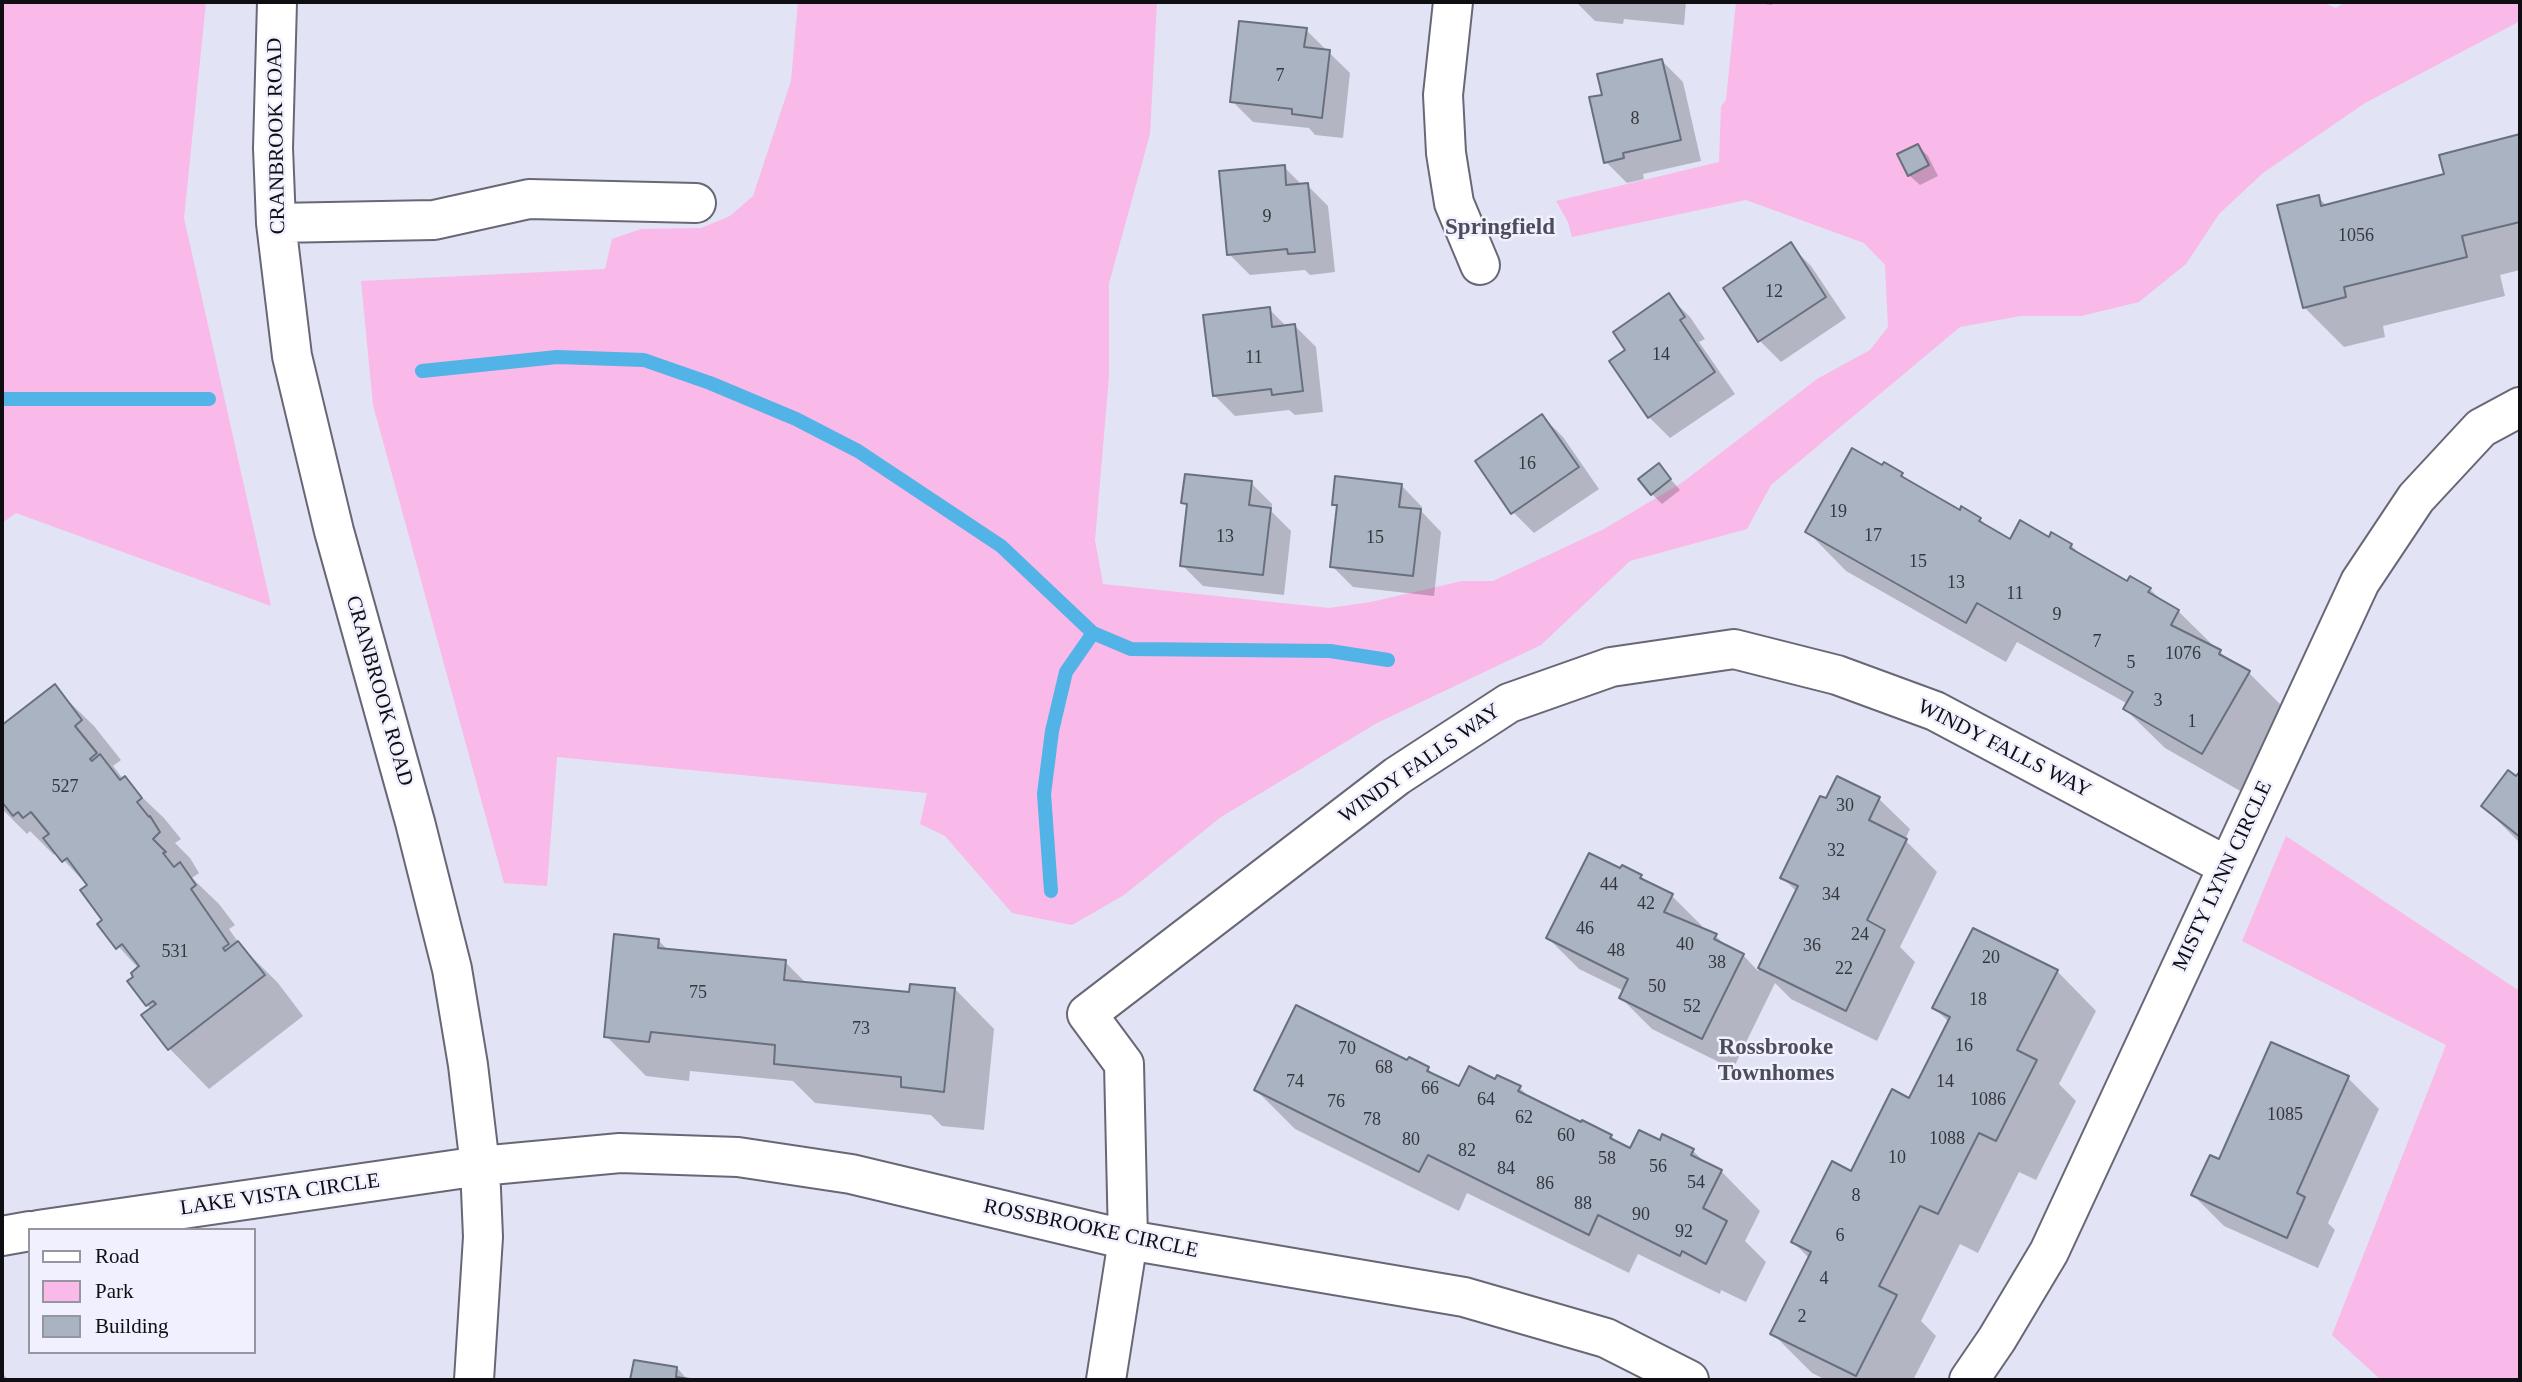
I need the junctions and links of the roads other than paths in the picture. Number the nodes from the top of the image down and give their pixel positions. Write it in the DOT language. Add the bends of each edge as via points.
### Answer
graph roads {
  1 [pos="277,2"];
  2 [pos="1453,2"];
  3 [pos="696,203"];
  4 [pos="276,223"];
  5 [pos="1480,265"];
  6 [pos="2520,407"];
  7 [pos="2227,866"];
  8 [pos="480,1166"];
  9 [pos="52,1228"];
  10 [pos="28,1231"];
  11 [pos="2,1236"];
  12 [pos="1128,1240"];
  13 [pos="474,1380"];
  14 [pos="1106,1380"];
  15 [pos="1689,1380"];
  16 [pos="1969,1380"];
  1 -- 4 [label="street, CRANBROOK ROAD"];
  2 -- 5 [label="street" via="1444,95 1446,153 1454,203"];
  3 -- 4 [label="street" via="529,199 434,220"];
  4 -- 8 [label="street, CRANBROOK ROAD" via="292,356 310,436 452,970"];
  6 -- 7 [label="street, MISTY LYNN CIRCLE" via="2481,428 2416,498 2360,582"];
  7 -- 12 [label="street, WINDY FALLS WAY" via="1936,711 1837,675 1734,649 1611,667 1509,703 1396,776 1087,1014 1124,1064"];
  7 -- 16 [label="street, MISTY LYNN CIRCLE" via="2049,1252"];
  8 -- 9 [label="street, LAKE VISTA CIRCLE"];
  8 -- 12 [label="street, ROSSBROOKE CIRCLE" via="620,1153 738,1157 851,1174"];
  8 -- 13 [label="street, CRANBROOK ROAD" via="483,1237"];
  10 -- 11 [label="street"];
  12 -- 14 [label="street, WINDY FALLS WAY"];
  12 -- 15 [label="street, ROSSBROOKE CIRCLE" via="1464,1297 1606,1338"];
}
